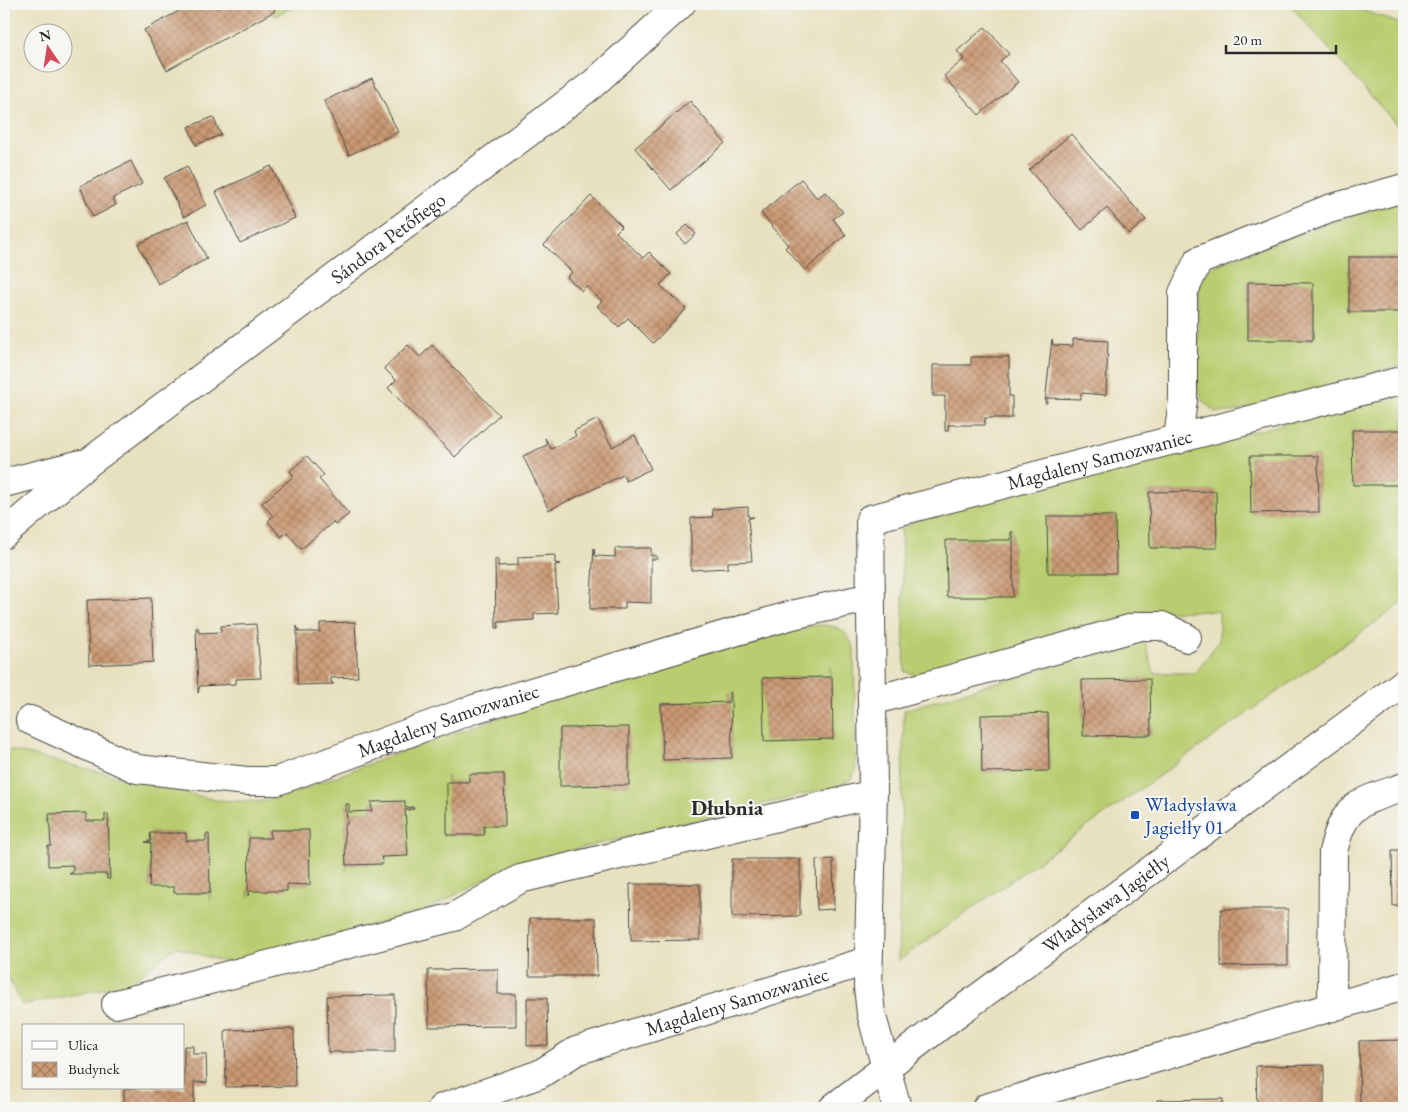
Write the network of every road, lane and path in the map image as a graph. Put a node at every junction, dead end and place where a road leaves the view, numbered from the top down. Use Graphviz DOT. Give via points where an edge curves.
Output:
graph roads {
  1 [pos="682,4"];
  2 [pos="1404,188"];
  3 [pos="1404,380"];
  4 [pos="1178,440"];
  5 [pos="88,463"];
  6 [pos="4,483"];
  7 [pos="4,534"];
  8 [pos="871,597"];
  9 [pos="1187,638"];
  10 [pos="1404,683"];
  11 [pos="872,702"];
  12 [pos="30,720"];
  13 [pos="1404,787"];
  14 [pos="872,794"];
  15 [pos="867,961"];
  16 [pos="1404,986"];
  17 [pos="116,1004"];
  18 [pos="1332,1007"];
  19 [pos="887,1066"];
  20 [pos="442,1108"];
  21 [pos="833,1108"];
  22 [pos="897,1108"];
  23 [pos="986,1108"];
  1 -- 5 [label="street, Sándora Petőfiego" via="593,84"];
  2 -- 4 [label="street" via="1329,209 1198,261 1183,293 1182,399"];
  3 -- 4 [label="street, Magdaleny Samozwaniec"];
  4 -- 8 [label="street, Magdaleny Samozwaniec" via="870,519"];
  5 -- 6 [label="street, Sándora Petőfiego"];
  5 -- 7 [label="street, Sándora Petőfiego"];
  8 -- 11 [label="street, Magdaleny Samozwaniec"];
  8 -- 12 [label="street, Magdaleny Samozwaniec" via="792,615 474,709 277,781 247,781 137,769"];
  9 -- 11 [label="street" via="1162,626 1140,626"];
  10 -- 19 [label="street, Władysława Jagiełły"];
  11 -- 14 [label="street, Magdaleny Samozwaniec"];
  13 -- 18 [label="street" via="1361,802 1350,811 1336,836 1333,852"];
  14 -- 15 [label="street, Magdaleny Samozwaniec"];
  14 -- 17 [label="street" via="520,879 454,917"];
  15 -- 19 [label="street, Magdaleny Samozwaniec" via="871,1013"];
  15 -- 20 [label="street, Magdaleny Samozwaniec" via="576,1051 540,1074"];
  16 -- 18 [label="street"];
  18 -- 23 [label="street"];
  19 -- 21 [label="street, Władysława Jagiełły"];
  19 -- 22 [label="street, Magdaleny Samozwaniec"];
}
